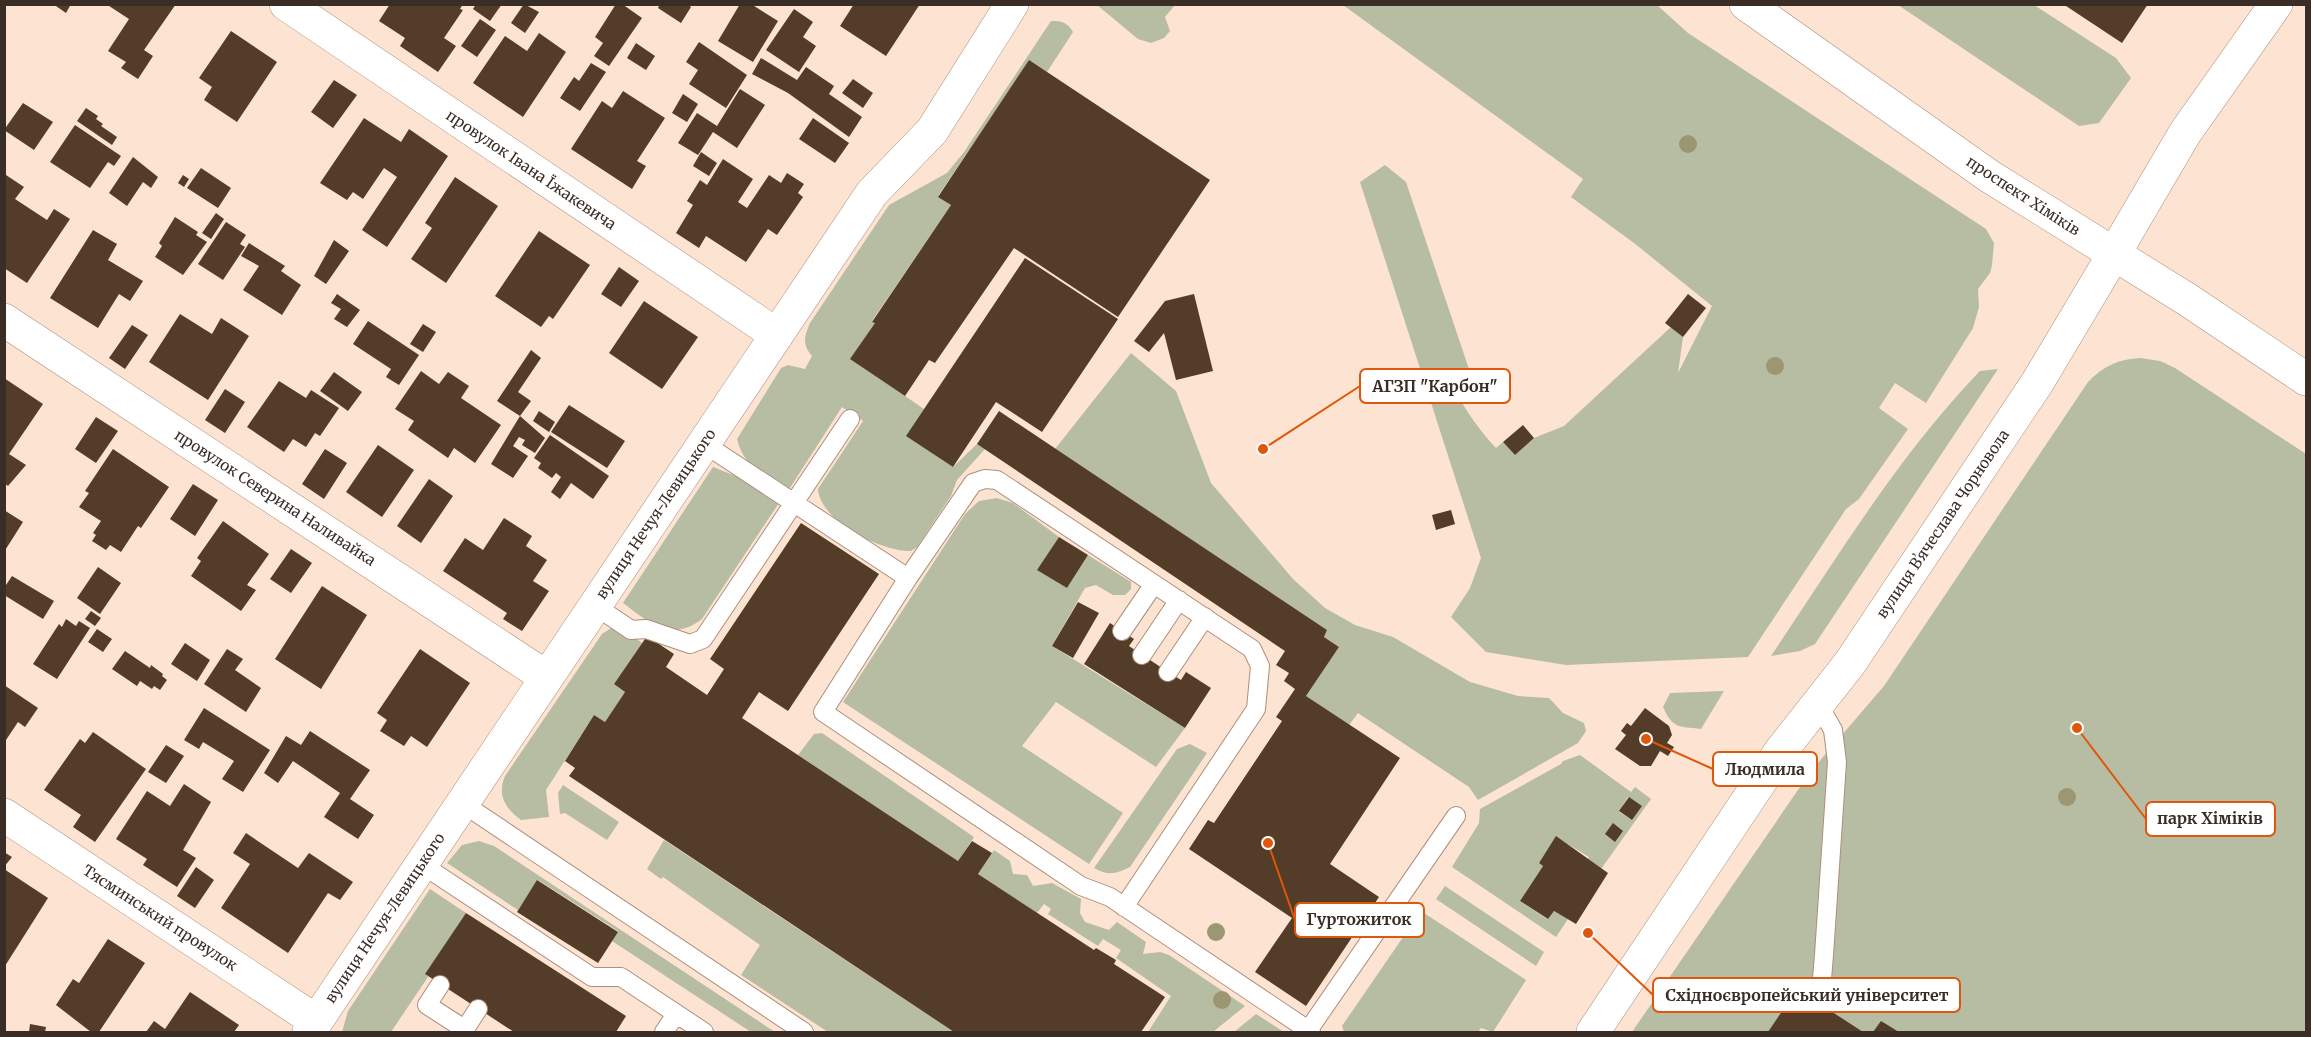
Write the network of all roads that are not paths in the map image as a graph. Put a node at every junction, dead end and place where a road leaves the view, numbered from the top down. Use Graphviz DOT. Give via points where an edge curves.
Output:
graph roads {
  1 [pos="286,4"];
  2 [pos="1012,4"];
  3 [pos="1746,4"];
  4 [pos="2276,4"];
  5 [pos="2114,254"];
  6 [pos="4,320"];
  7 [pos="777,335"];
  8 [pos="2307,379"];
  9 [pos="850,419"];
  10 [pos="703,443"];
  11 [pos="794,503"];
  12 [pos="908,578"];
  13 [pos="1154,584"];
  14 [pos="1179,600"];
  15 [pos="594,605"];
  16 [pos="1204,617"];
  17 [pos="1122,631"];
  18 [pos="1142,655"];
  19 [pos="1168,672"];
  20 [pos="546,678"];
  21 [pos="1818,704"];
  22 [pos="462,803"];
  23 [pos="4,815"];
  24 [pos="1456,816"];
  25 [pos="421,864"];
  26 [pos="1124,906"];
  27 [pos="440,984"];
  28 [pos="1815,1001"];
  29 [pos="478,1009"];
  30 [pos="676,1014"];
  31 [pos="312,1027"];
  32 [pos="462,1030"];
  33 [pos="664,1032"];
  34 [pos="704,1032"];
  35 [pos="804,1032"];
  36 [pos="1308,1032"];
  37 [pos="1593,1032"];
  1 -- 7 [label="street, провулок Івана Їжакевича"];
  2 -- 7 [label="street, вулиця Нечуя-Левицького" via="932,131 872,193"];
  3 -- 5 [label="street, проспект Хіміків" via="1989,176"];
  4 -- 5 [label="street, вулиця Вʼячеслава Чорновола" via="2185,133"];
  5 -- 8 [label="street, проспект Хіміків"];
  5 -- 21 [label="street, вулиця Вʼячеслава Чорновола" via="2037,383 1850,663"];
  6 -- 20 [label="street, провулок Северина Наливайка"];
  7 -- 10 [label="street, вулиця Нечуя-Левицького"];
  9 -- 11 [label="lane"];
  10 -- 11 [label="lane"];
  10 -- 15 [label="street, вулиця Нечуя-Левицького"];
  11 -- 12 [label="lane"];
  11 -- 15 [label="lane" via="703,639 690,644 646,629 631,630"];
  12 -- 13 [label="lane" via="973,483 985,479 997,480 1124,554"];
  12 -- 26 [label="lane" via="823,712 1081,886"];
  13 -- 14 [label="lane"];
  13 -- 17 [label="lane"];
  14 -- 16 [label="lane"];
  14 -- 18 [label="lane"];
  15 -- 20 [label="street, вулиця Нечуя-Левицького"];
  16 -- 19 [label="lane"];
  16 -- 26 [label="lane" via="1252,649 1260,666 1256,708"];
  20 -- 22 [label="street, вулиця Нечуя-Левицького"];
  21 -- 28 [label="lane" via="1833,730 1837,762 1822,979"];
  21 -- 37 [label="street, вулиця Вʼячеслава Чорновола" via="1780,752"];
  22 -- 25 [label="street, вулиця Нечуя-Левицького"];
  22 -- 35 [label="lane"];
  23 -- 31 [label="street, Тясминський провулок"];
  24 -- 36 [label="lane"];
  25 -- 30 [label="lane" via="592,977 621,977"];
  25 -- 31 [label="street, вулиця Нечуя-Левицького"];
  26 -- 36 [label="lane"];
  27 -- 32 [label="lane" via="427,1005"];
  29 -- 32 [label="lane"];
  30 -- 33 [label="lane"];
  30 -- 34 [label="lane"];
}
